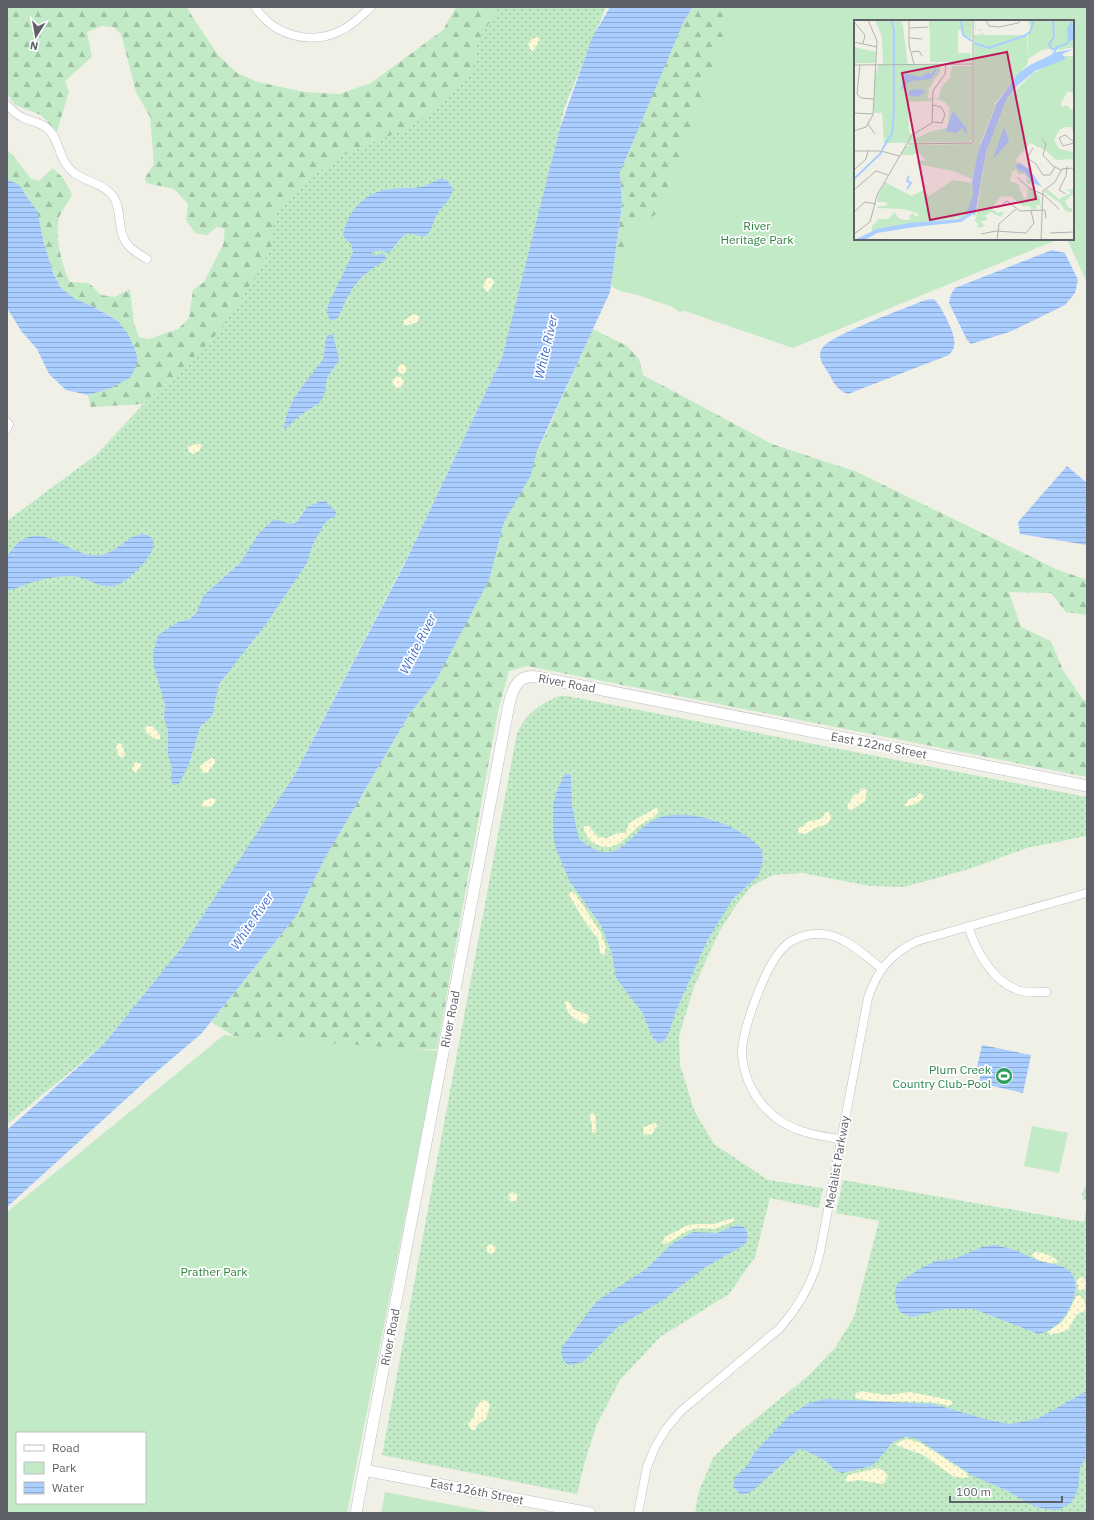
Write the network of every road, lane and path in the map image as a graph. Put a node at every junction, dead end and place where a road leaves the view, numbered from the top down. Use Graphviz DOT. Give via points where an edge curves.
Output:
graph roads {
  1 [pos="255,7"];
  2 [pos="371,7"];
  3 [pos="7,105"];
  4 [pos="147,260"];
  5 [pos="7,422"];
  6 [pos="7,429"];
  7 [pos="672,704"];
  8 [pos="1087,786"];
  9 [pos="1087,893"];
  10 [pos="968,926"];
  11 [pos="881,968"];
  12 [pos="1046,992"];
  13 [pos="841,1139"];
  14 [pos="364,1470"];
  15 [pos="356,1513"];
  16 [pos="590,1513"];
  17 [pos="638,1513"];
  1 -- 2 [label="street" via="269,23 281,30 294,36 309,38 323,37 344,30"];
  3 -- 4 [label="street" via="19,116 48,129 70,170 110,193 117,205 123,238 134,251"];
  5 -- 6 [label="street"];
  7 -- 8 [label="street, East 122nd Street"];
  7 -- 14 [label="street, River Road" via="533,676 522,678 513,690"];
  9 -- 10 [label="street, Medalist Parkway"];
  10 -- 11 [label="street, Medalist Parkway" via="917,940 898,952"];
  10 -- 12 [label="street" via="979,954 1003,980 1020,990"];
  11 -- 13 [label="street, Medalist Parkway" via="868,998"];
  11 -- 13 [label="street" via="836,937 815,934 792,941 782,948 773,961 744,1032 742,1054 745,1072 753,1091 764,1107 788,1126 812,1134"];
  13 -- 17 [label="street, Medalist Parkway" via="819,1260 803,1298 780,1328 682,1412 666,1429 647,1467"];
  14 -- 15 [label="street, River Road"];
  14 -- 16 [label="street, East 126th Street"];
}
